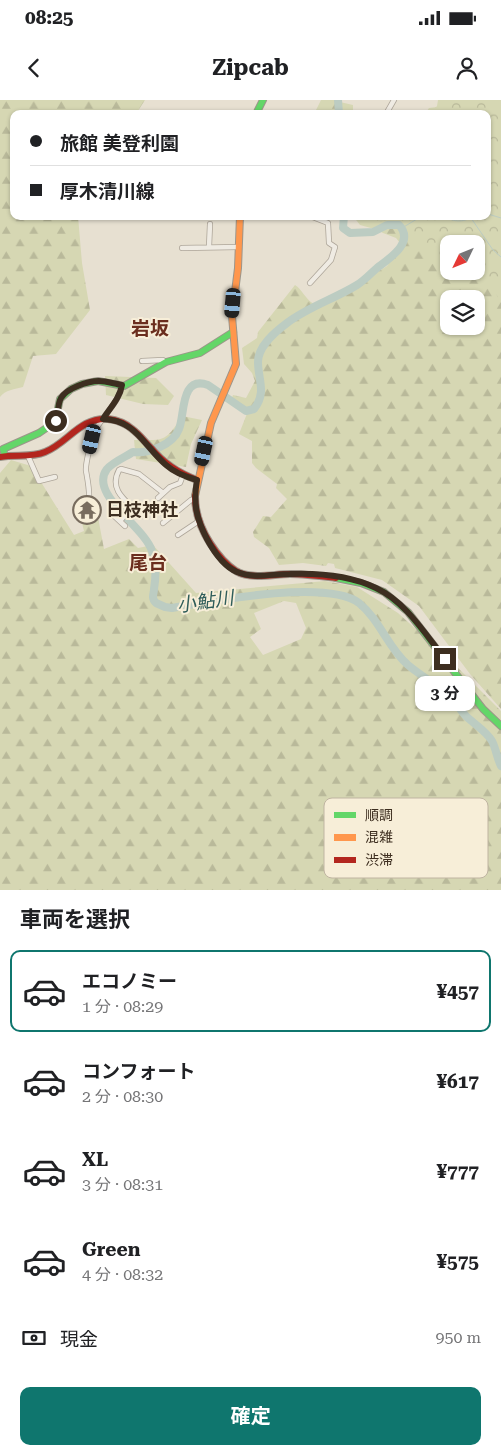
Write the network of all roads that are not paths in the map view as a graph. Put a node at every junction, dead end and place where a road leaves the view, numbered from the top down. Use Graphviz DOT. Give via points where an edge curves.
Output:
graph roads {
  1 [pos="240,220"];
  2 [pos="320,220"];
  3 [pos="210,224"];
  4 [pos="239,246"];
  5 [pos="209,247"];
  6 [pos="182,248"];
  7 [pos="310,283"];
  8 [pos="234,332"];
  9 [pos="142,361"];
  10 [pos="166,362"];
  11 [pos="122,385"];
  12 [pos="103,419"];
  13 [pos="28,456"];
  14 [pos="2,457"];
  15 [pos="55,477"];
  16 [pos="183,480"];
  17 [pos="197,480"];
  18 [pos="162,492"];
  19 [pos="158,498"];
  20 [pos="89,502"];
  21 [pos="195,502"];
  22 [pos="111,513"];
  23 [pos="120,520"];
  24 [pos="199,521"];
  25 [pos="164,523"];
  26 [pos="125,526"];
  27 [pos="178,535"];
  28 [pos="501,726"];
  1 -- 4 [label="main road"];
  2 -- 7 [label="street" via="328,223 329,243 335,247 330,260"];
  3 -- 5 [label="street"];
  4 -- 5 [label="street"];
  4 -- 8 [label="main road" via="232,316"];
  5 -- 6 [label="street"];
  8 -- 10 [label="main road" via="195,355"];
  8 -- 17 [label="main road" via="236,364 210,428"];
  9 -- 10 [label="street"];
  10 -- 11 [label="main road"];
  11 -- 12 [label="street" via="119,396"];
  11 -- 14 [label="main road" via="97,381 67,392 58,403 55,422 4,449"];
  12 -- 13 [label="main road" via="82,424 52,449"];
  12 -- 16 [label="main road" via="122,422 133,430"];
  12 -- 20 [label="street" via="92,436 85,470"];
  13 -- 14 [label="main road"];
  13 -- 15 [label="street" via="39,481"];
  16 -- 17 [label="main road"];
  16 -- 18 [label="street"];
  17 -- 21 [label="main road"];
  18 -- 19 [label="street"];
  18 -- 23 [label="street" via="139,474 119,470 116,489 132,508"];
  21 -- 24 [label="main road"];
  21 -- 25 [label="street" via="184,505"];
  22 -- 23 [label="street"];
  23 -- 26 [label="street"];
  24 -- 27 [label="street"];
  24 -- 28 [label="main road" via="217,555 237,572 252,576 304,574 337,578 372,587 391,597 408,612 483,709"];
}
